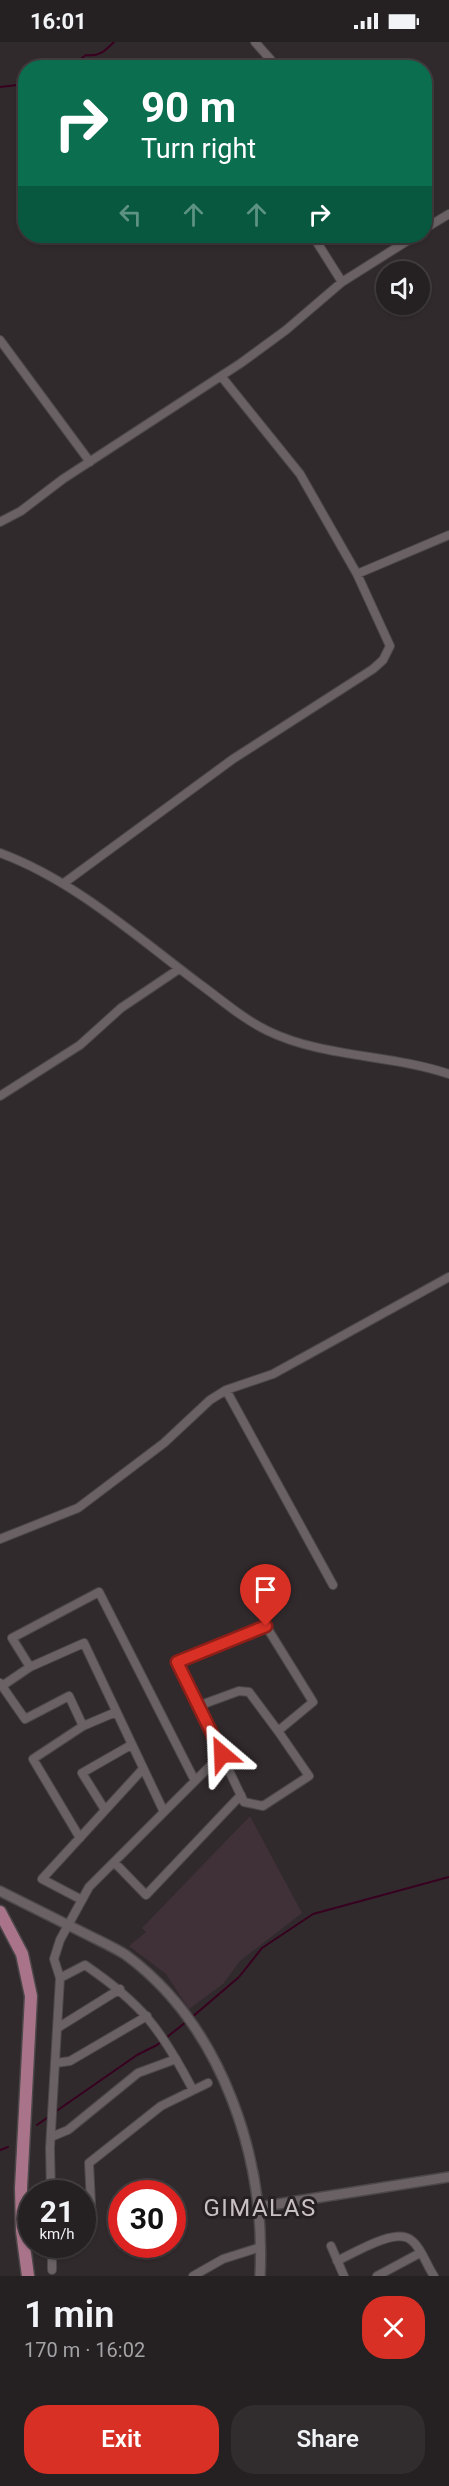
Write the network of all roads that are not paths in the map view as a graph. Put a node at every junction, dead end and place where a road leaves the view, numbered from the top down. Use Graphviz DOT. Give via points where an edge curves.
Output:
graph roads {
  1 [pos="255,42"];
  2 [pos="271,60"];
  3 [pos="449,214"];
  4 [pos="432,224"];
  5 [pos="317,243"];
  6 [pos="404,243"];
  7 [pos="342,282"];
  8 [pos="0,340"];
  9 [pos="221,376"];
  10 [pos="90,462"];
  11 [pos="0,522"];
  12 [pos="449,535"];
  13 [pos="357,574"];
  14 [pos="0,853"];
  15 [pos="64,883"];
  16 [pos="179,969"];
  17 [pos="449,1074"];
  18 [pos="0,1096"];
  19 [pos="449,1277"];
  20 [pos="226,1390"];
  21 [pos="0,1539"];
  22 [pos="333,1585"];
  23 [pos="30,1667"];
  24 [pos="1,1684"];
  25 [pos="198,1706"];
  26 [pos="116,1712"];
  27 [pos="83,1726"];
  28 [pos="278,1731"];
  29 [pos="130,1745"];
  30 [pos="222,1754"];
  31 [pos="142,1770"];
  32 [pos="195,1781"];
  33 [pos="241,1796"];
  34 [pos="105,1810"];
  35 [pos="164,1812"];
  36 [pos="80,1838"];
  37 [pos="114,1862"];
  38 [pos="0,1891"];
  39 [pos="82,1900"];
  40 [pos="0,1912"];
  41 [pos="68,1925"];
  42 [pos="60,1978"];
  43 [pos="120,1989"];
  44 [pos="60,1998"];
  45 [pos="73,2016"];
  46 [pos="147,2016"];
  47 [pos="59,2027"];
  48 [pos="176,2059"];
  49 [pos="57,2063"];
  50 [pos="208,2082"];
  51 [pos="193,2090"];
  52 [pos="51,2137"];
  53 [pos="449,2177"];
  54 [pos="51,2180"];
  55 [pos="90,2180"];
  56 [pos="259,2207"];
  57 [pos="331,2246"];
  58 [pos="261,2247"];
  59 [pos="420,2253"];
  60 [pos="52,2258"];
  61 [pos="338,2261"];
  62 [pos="52,2270"];
  63 [pos="28,2276"];
  64 [pos="193,2276"];
  65 [pos="260,2276"];
  66 [pos="344,2276"];
  67 [pos="377,2276"];
  68 [pos="434,2276"];
  1 -- 2 [label="street"];
  3 -- 4 [label="street"];
  5 -- 7 [label="street"];
  6 -- 7 [label="street"];
  7 -- 9 [label="street" via="286,330"];
  8 -- 10 [label="street"];
  9 -- 10 [label="street"];
  9 -- 13 [label="street" via="291,460"];
  10 -- 11 [label="street"];
  12 -- 13 [label="street"];
  13 -- 15 [label="street" via="390,646 383,660 242,753"];
  14 -- 15 [label="street"];
  15 -- 16 [label="street"];
  16 -- 17 [label="street" via="236,1012 287,1039"];
  16 -- 18 [label="street" via="121,1008 80,1045"];
  19 -- 20 [label="street" via="273,1374"];
  20 -- 21 [label="street" via="78,1508"];
  20 -- 22 [label="street"];
  23 -- 24 [label="street"];
  23 -- 26 [label="street" via="84,1643"];
  23 -- 32 [label="street" via="12,1638 99,1592"];
  24 -- 27 [label="street" via="25,1719 69,1696"];
  25 -- 28 [label="street" via="239,1690 249,1692"];
  25 -- 28 [label="street" via="177,1662 266,1626 313,1702"];
  25 -- 30 [label="street"];
  26 -- 27 [label="street"];
  26 -- 29 [label="street"];
  27 -- 36 [label="street" via="33,1759"];
  28 -- 33 [label="street" via="309,1776 264,1806 244,1802"];
  29 -- 31 [label="street"];
  29 -- 34 [label="street" via="82,1773"];
  30 -- 32 [label="street"];
  30 -- 33 [label="street"];
  31 -- 34 [label="street"];
  31 -- 35 [label="street"];
  32 -- 35 [label="street"];
  33 -- 37 [label="street" via="146,1895"];
  34 -- 36 [label="street"];
  35 -- 37 [label="street"];
  36 -- 39 [label="street" via="42,1878"];
  37 -- 39 [label="street" via="89,1887"];
  38 -- 41 [label="street"];
  39 -- 41 [label="street"];
  40 -- 63 [label="main road" via="22,1954 31,1996 21,2188"];
  41 -- 42 [label="street" via="54,1959"];
  41 -- 56 [label="street" via="124,1953 158,1982 194,2027 237,2112"];
  42 -- 43 [label="street" via="85,1965"];
  42 -- 44 [label="street"];
  43 -- 45 [label="street"];
  43 -- 46 [label="street"];
  44 -- 45 [label="street"];
  44 -- 47 [label="street"];
  45 -- 47 [label="street"];
  46 -- 48 [label="street"];
  46 -- 49 [label="street" via="70,2061"];
  47 -- 49 [label="street"];
  48 -- 51 [label="street"];
  48 -- 52 [label="street" via="138,2073 68,2130"];
  49 -- 52 [label="street"];
  50 -- 51 [label="street"];
  51 -- 55 [label="street" via="160,2106 89,2163"];
  52 -- 54 [label="street"];
  53 -- 56 [label="street"];
  56 -- 58 [label="street"];
  57 -- 61 [label="street"];
  58 -- 64 [label="street" via="223,2259"];
  58 -- 65 [label="street"];
  59 -- 61 [label="street" via="412,2240 401,2235 388,2237"];
  59 -- 67 [label="street"];
  59 -- 68 [label="street"];
  60 -- 62 [label="street"];
  61 -- 66 [label="street"];
}
